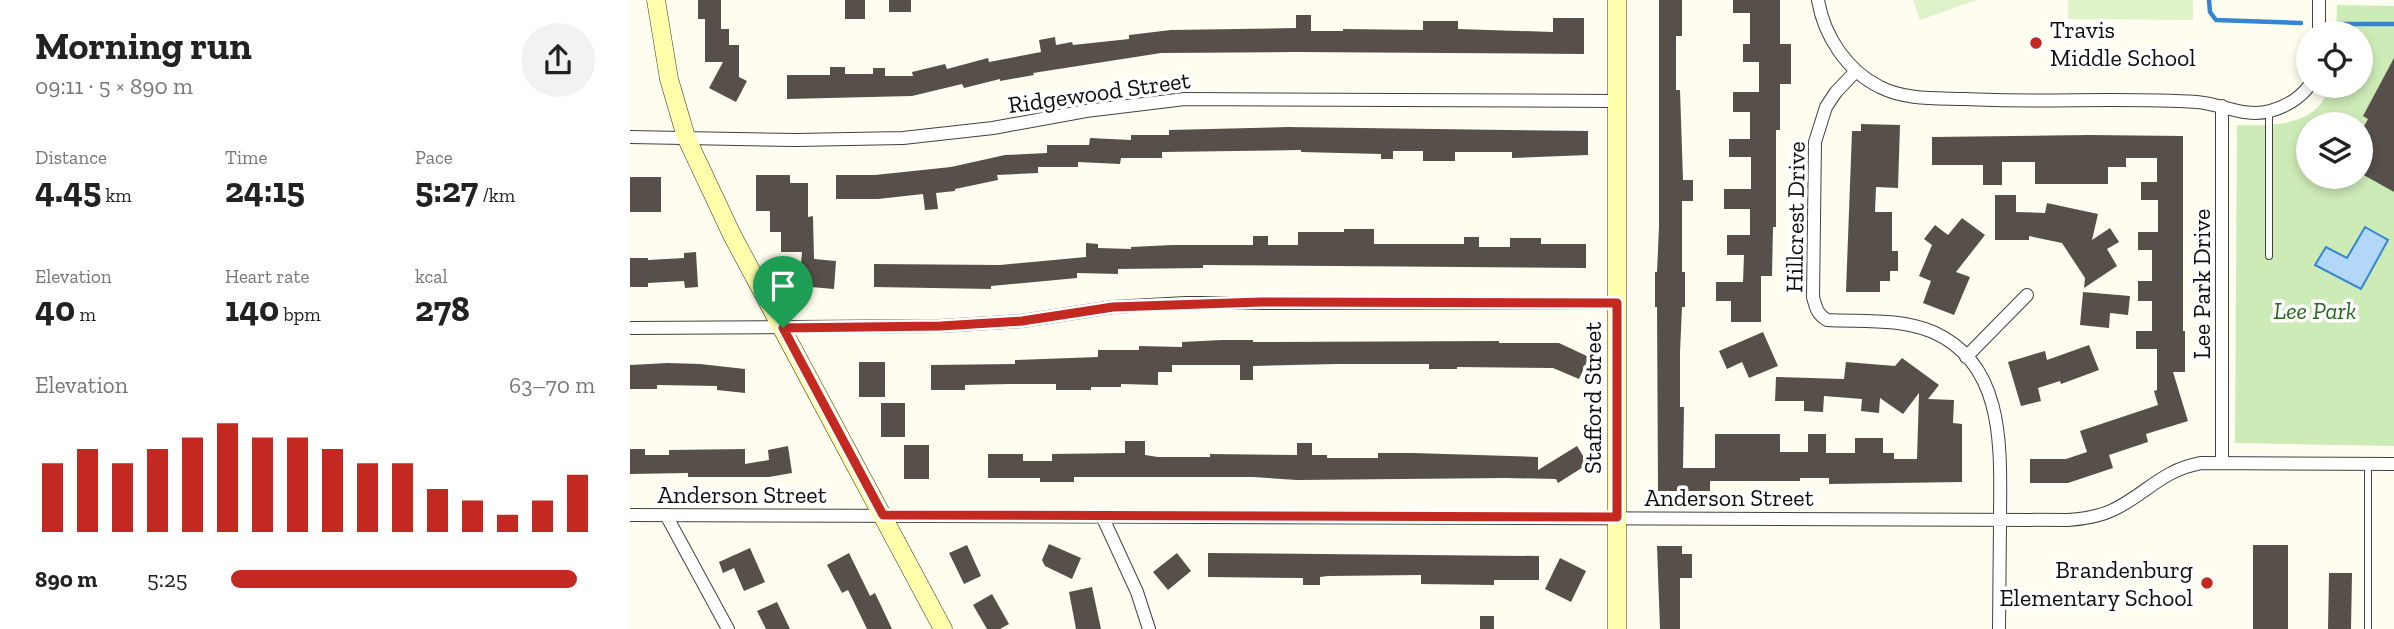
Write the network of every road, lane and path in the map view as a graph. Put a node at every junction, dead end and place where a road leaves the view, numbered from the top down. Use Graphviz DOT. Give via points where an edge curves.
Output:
graph roads {
  1 [pos="656,0"];
  2 [pos="1617,0"];
  3 [pos="1818,0"];
  4 [pos="2319,0"];
  5 [pos="2319,21"];
  6 [pos="1856,71"];
  7 [pos="2297,98"];
  8 [pos="1617,101"];
  9 [pos="2222,106"];
  10 [pos="2269,111"];
  11 [pos="630,137"];
  12 [pos="686,137"];
  13 [pos="2269,256"];
  14 [pos="2027,295"];
  15 [pos="1617,303"];
  16 [pos="630,328"];
  17 [pos="783,328"];
  18 [pos="1966,357"];
  19 [pos="2222,463"];
  20 [pos="2368,464"];
  21 [pos="2394,464"];
  22 [pos="630,514"];
  23 [pos="666,515"];
  24 [pos="883,515"];
  25 [pos="1102,516"];
  26 [pos="1617,517"];
  27 [pos="2000,520"];
  28 [pos="728,629"];
  29 [pos="943,629"];
  30 [pos="1149,629"];
  31 [pos="1617,629"];
  32 [pos="1999,629"];
  33 [pos="2368,629"];
  1 -- 12 [label="street" via="669,79"];
  2 -- 8 [label="street, Stafford Street"];
  3 -- 6 [label="street" via="1833,41"];
  4 -- 5 [label="street"];
  6 -- 9 [label="street" via="1882,88 1919,97"];
  6 -- 18 [label="street, Hillcrest Drive" via="1826,107 1815,142 1816,309 1827,320 1914,326 1934,333"];
  7 -- 10 [label="street"];
  8 -- 12 [label="street, Ridgewood Street" via="1185,99 903,138"];
  8 -- 15 [label="street, Stafford Street"];
  9 -- 10 [label="street"];
  9 -- 19 [label="street, Lee Park Drive"];
  10 -- 13 [label="lane"];
  11 -- 12 [label="street, Ridgewood Street"];
  12 -- 17 [label="street"];
  14 -- 18 [label="street"];
  15 -- 17 [label="street" via="1186,303 1113,307 988,324"];
  15 -- 26 [label="street, Stafford Street"];
  16 -- 17 [label="street"];
  17 -- 24 [label="street"];
  18 -- 27 [label="street, Hillcrest Drive" via="1990,394 1999,429"];
  19 -- 20 [label="street, Anderson Street"];
  19 -- 27 [label="street, Anderson Street" via="2174,471 2114,509 2086,519"];
  20 -- 21 [label="street, Anderson Street"];
  20 -- 33 [label="lane"];
  22 -- 23 [label="street, Anderson Street"];
  23 -- 24 [label="street, Anderson Street"];
  23 -- 28 [label="street"];
  24 -- 25 [label="street, Anderson Street"];
  24 -- 29 [label="street"];
  25 -- 26 [label="street, Anderson Street"];
  25 -- 30 [label="street"];
  26 -- 27 [label="street, Anderson Street"];
  26 -- 31 [label="street, Stafford Street"];
  27 -- 32 [label="street, Hillcrest Drive"];
}
